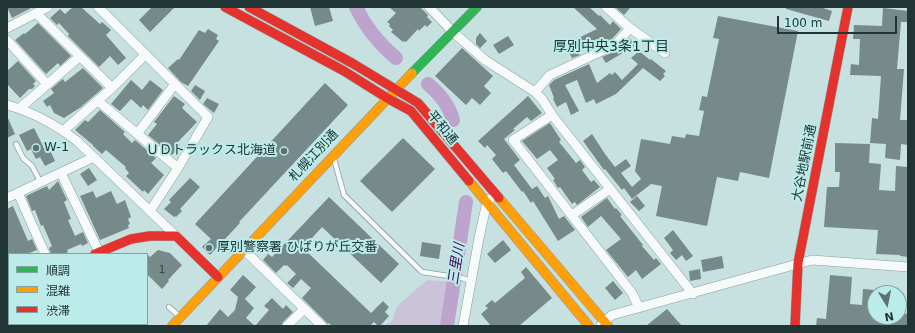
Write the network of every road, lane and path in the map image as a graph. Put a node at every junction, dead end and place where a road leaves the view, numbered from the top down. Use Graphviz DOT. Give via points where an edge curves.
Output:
graph roads {
  1 [pos="48,7"];
  2 [pos="98,7"];
  3 [pos="225,7"];
  4 [pos="249,7"];
  5 [pos="429,7"];
  6 [pos="477,7"];
  7 [pos="606,7"];
  8 [pos="848,7"];
  9 [pos="36,13"];
  10 [pos="7,28"];
  11 [pos="630,28"];
  12 [pos="453,32"];
  13 [pos="7,40"];
  14 [pos="665,53"];
  15 [pos="145,54"];
  16 [pos="79,56"];
  17 [pos="47,84"];
  18 [pos="175,84"];
  19 [pos="112,88"];
  20 [pos="395,90"];
  21 [pos="535,92"];
  22 [pos="387,98"];
  23 [pos="98,100"];
  24 [pos="7,104"];
  25 [pos="20,108"];
  26 [pos="552,115"];
  27 [pos="63,131"];
  28 [pos="137,134"];
  29 [pos="16,144"];
  30 [pos="333,155"];
  31 [pos="94,157"];
  32 [pos="178,168"];
  33 [pos="61,173"];
  34 [pos="40,183"];
  35 [pos="610,189"];
  36 [pos="18,193"];
  37 [pos="495,194"];
  38 [pos="7,198"];
  39 [pos="487,202"];
  40 [pos="150,211"];
  41 [pos="572,215"];
  42 [pos="176,236"];
  43 [pos="244,250"];
  44 [pos="45,253"];
  45 [pos="97,253"];
  46 [pos="798,263"];
  47 [pos="908,267"];
  48 [pos="218,277"];
  49 [pos="466,280"];
  50 [pos="7,289"];
  51 [pos="8,294"];
  52 [pos="693,294"];
  53 [pos="169,307"];
  54 [pos="639,308"];
  55 [pos="304,309"];
  56 [pos="180,317"];
  57 [pos="604,325"];
  58 [pos="172,326"];
  59 [pos="287,326"];
  60 [pos="322,326"];
  61 [pos="463,326"];
  62 [pos="589,326"];
  63 [pos="795,326"];
  1 -- 9 [label="street"];
  2 -- 15 [label="street"];
  3 -- 22 [label="main road, 平和通" via="344,71"];
  4 -- 20 [label="main road, 平和通" via="352,63"];
  5 -- 12 [label="street"];
  6 -- 12 [label="main road, 札幌江別通"];
  7 -- 11 [label="street"];
  8 -- 46 [label="main road, 大谷地駅前通"];
  9 -- 10 [label="street"];
  9 -- 16 [label="street"];
  11 -- 14 [label="street"];
  11 -- 21 [label="street" via="615,45 550,75"];
  12 -- 20 [label="main road, 札幌江別通"];
  12 -- 21 [label="street" via="485,60"];
  13 -- 17 [label="street"];
  15 -- 18 [label="street"];
  15 -- 19 [label="street"];
  16 -- 17 [label="street"];
  16 -- 19 [label="street"];
  17 -- 25 [label="street"];
  18 -- 28 [label="street"];
  18 -- 32 [label="street" via="208,117"];
  19 -- 23 [label="street"];
  20 -- 22 [label="main road, 札幌江別通"];
  20 -- 37 [label="main road, 平和通" via="418,103"];
  21 -- 26 [label="street"];
  22 -- 30 [label="main road, 札幌江別通"];
  22 -- 39 [label="main road, 平和通" via="411,111"];
  23 -- 27 [label="street"];
  23 -- 28 [label="street"];
  24 -- 25 [label="street"];
  25 -- 27 [label="street"];
  26 -- 35 [label="street"];
  26 -- 41 [label="street" via="513,140"];
  27 -- 31 [label="street"];
  28 -- 32 [label="street"];
  29 -- 34 [label="lane" via="23,158 32,166"];
  30 -- 43 [label="main road, 札幌江別通"];
  30 -- 49 [label="lane" via="344,195 422,272"];
  31 -- 33 [label="street"];
  31 -- 40 [label="street"];
  32 -- 40 [label="street"];
  33 -- 34 [label="street"];
  33 -- 45 [label="street"];
  34 -- 36 [label="street"];
  35 -- 41 [label="street"];
  35 -- 52 [label="street"];
  36 -- 38 [label="street"];
  36 -- 44 [label="street"];
  37 -- 39 [label="street"];
  37 -- 57 [label="main road, 平和通"];
  39 -- 49 [label="street"];
  39 -- 62 [label="main road, 平和通"];
  40 -- 42 [label="street"];
  41 -- 54 [label="street" via="632,293"];
  42 -- 45 [label="main road" via="131,239"];
  42 -- 48 [label="main road"];
  43 -- 48 [label="main road, 札幌江別通"];
  43 -- 55 [label="street"];
  46 -- 47 [label="street" via="812,260"];
  46 -- 52 [label="street"];
  46 -- 63 [label="main road, 大谷地駅前通"];
  48 -- 56 [label="main road, 札幌江別通"];
  49 -- 61 [label="street"];
  50 -- 51 [label="street"];
  52 -- 54 [label="street"];
  53 -- 56 [label="lane"];
  54 -- 57 [label="street" via="612,315"];
  55 -- 59 [label="street"];
  55 -- 60 [label="street"];
  56 -- 58 [label="main road, 札幌江別通"];
}
